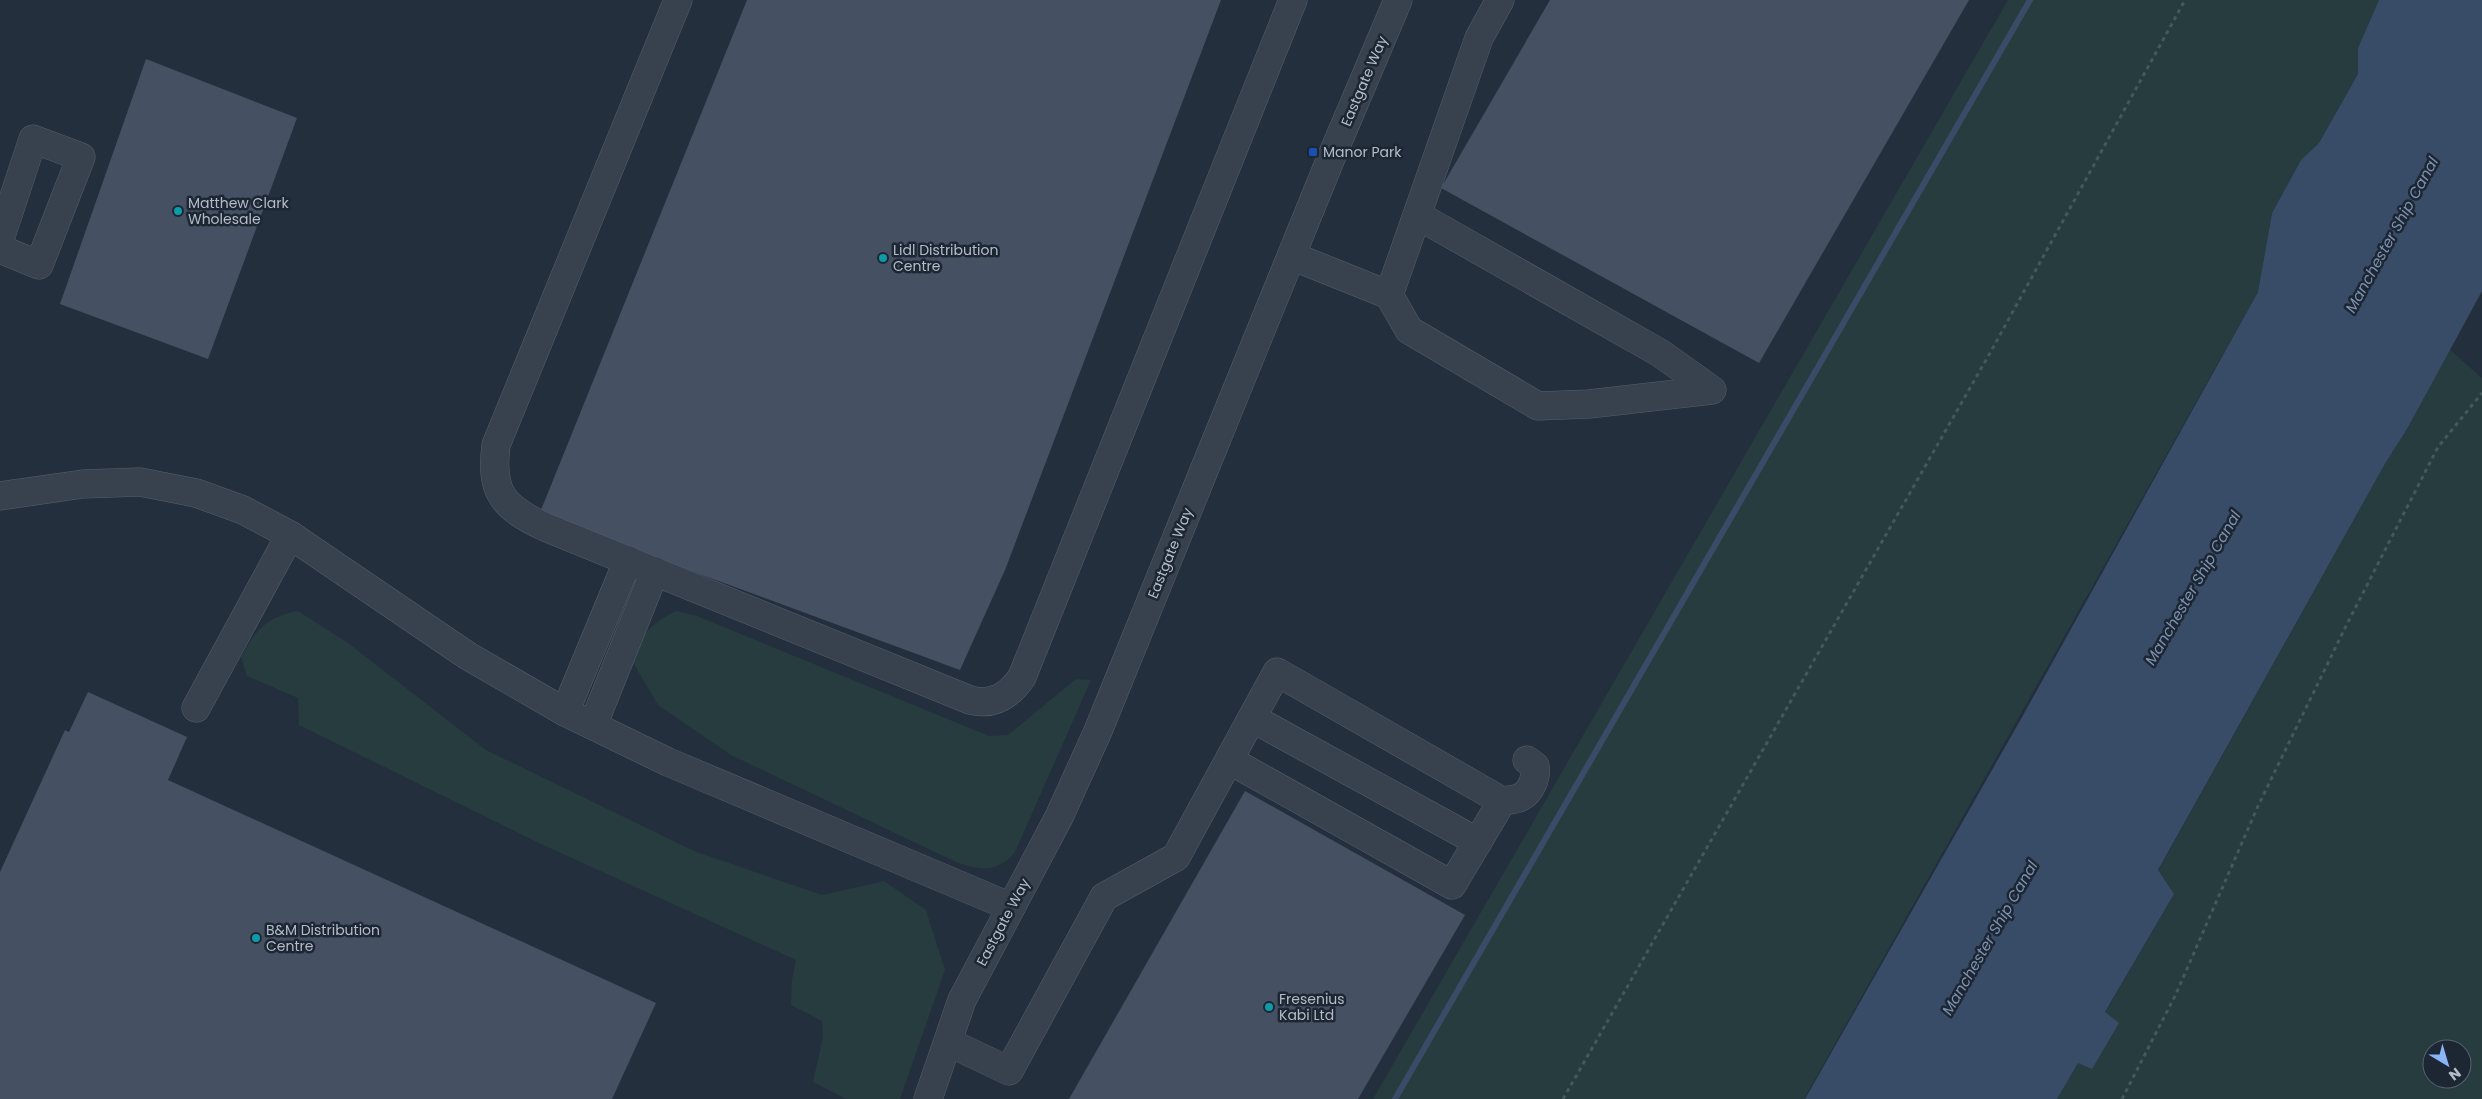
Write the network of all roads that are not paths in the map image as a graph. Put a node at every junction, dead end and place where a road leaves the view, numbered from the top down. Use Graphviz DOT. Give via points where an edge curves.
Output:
graph roads {
  1 [pos="678,0"];
  2 [pos="1293,0"];
  3 [pos="1398,0"];
  4 [pos="1500,0"];
  5 [pos="11,166"];
  6 [pos="1417,214"];
  7 [pos="0,239"];
  8 [pos="0,249"];
  9 [pos="1292,256"];
  10 [pos="1389,295"];
  11 [pos="0,496"];
  12 [pos="290,535"];
  13 [pos="628,560"];
  14 [pos="655,571"];
  15 [pos="196,708"];
  16 [pos="565,712"];
  17 [pos="1252,718"];
  18 [pos="593,725"];
  19 [pos="1229,760"];
  20 [pos="1527,760"];
  21 [pos="1502,801"];
  22 [pos="1478,842"];
  23 [pos="1011,907"];
  24 [pos="948,1042"];
  25 [pos="928,1099"];
  1 -- 13 [label="street" via="496,445 494,462 498,490 517,511 545,527"];
  2 -- 14 [label="street" via="1022,677 1007,695 987,703 970,700"];
  3 -- 9 [label="street, Eastgate Way"];
  4 -- 6 [label="street" via="1479,38"];
  5 -- 7 [label="street"];
  5 -- 8 [label="street" via="34,139 81,157 39,265"];
  6 -- 10 [label="street"];
  6 -- 10 [label="street" via="1660,353 1712,390 1589,404 1538,406 1409,330"];
  9 -- 10 [label="street"];
  9 -- 23 [label="street, Eastgate Way" via="1098,731 1059,818"];
  11 -- 12 [label="street" via="83,484 140,482 196,493 243,510"];
  12 -- 15 [label="street"];
  12 -- 16 [label="street" via="468,656"];
  13 -- 14 [label="street"];
  13 -- 16 [label="street"];
  14 -- 18 [label="street"];
  16 -- 18 [label="street"];
  17 -- 19 [label="street"];
  17 -- 21 [label="street" via="1277,672"];
  17 -- 22 [label="street"];
  18 -- 23 [label="street" via="668,762"];
  19 -- 22 [label="street" via="1452,885"];
  19 -- 24 [label="street" via="1176,857 1104,897 1009,1071"];
  20 -- 21 [label="street" via="1535,766 1537,775 1531,785 1522,797"];
  21 -- 22 [label="street"];
  23 -- 24 [label="street, Eastgate Way" via="962,1000"];
  24 -- 25 [label="street, Eastgate Way"];
}
